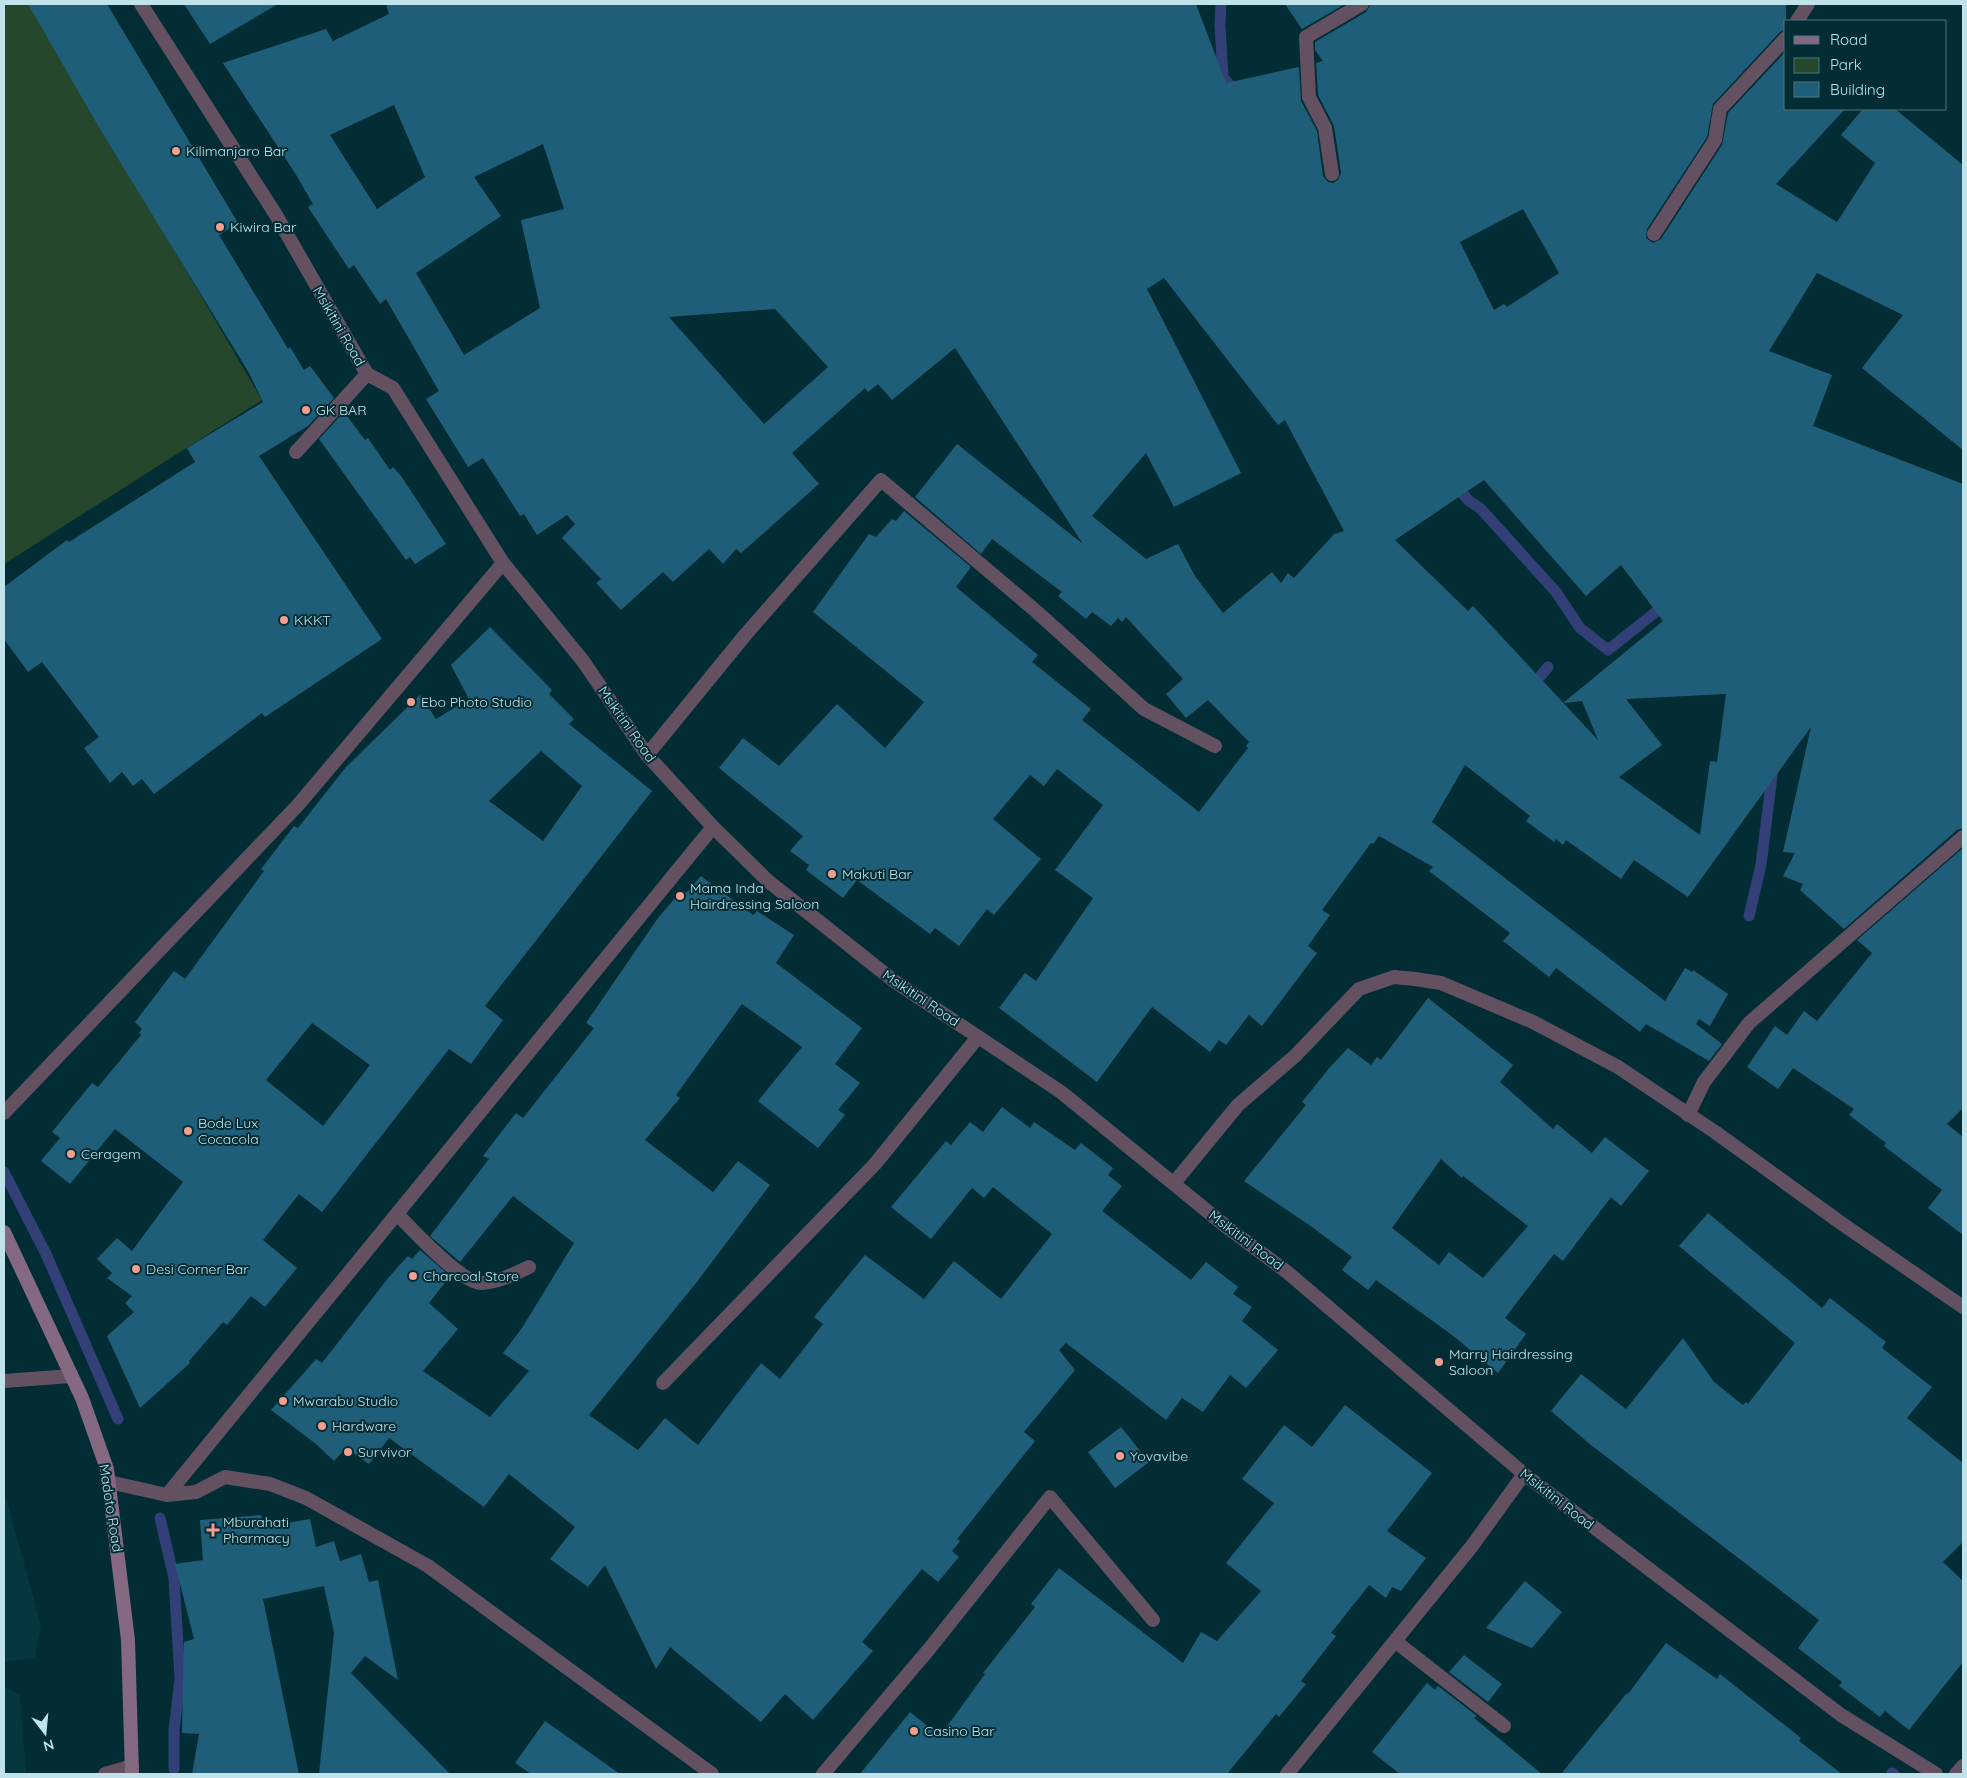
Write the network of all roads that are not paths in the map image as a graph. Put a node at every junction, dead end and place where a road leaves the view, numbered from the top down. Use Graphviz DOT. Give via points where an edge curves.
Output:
graph roads {
  1 [pos="140,4"];
  2 [pos="1362,4"];
  3 [pos="1808,4"];
  4 [pos="1798,20"];
  5 [pos="1784,40"];
  6 [pos="1332,174"];
  7 [pos="1654,234"];
  8 [pos="367,374"];
  9 [pos="296,452"];
  10 [pos="502,563"];
  11 [pos="1215,746"];
  12 [pos="647,755"];
  13 [pos="713,827"];
  14 [pos="1963,836"];
  15 [pos="978,1037"];
  16 [pos="4,1113"];
  17 [pos="1688,1115"];
  18 [pos="1174,1183"];
  19 [pos="397,1214"];
  20 [pos="4,1232"];
  21 [pos="529,1266"];
  22 [pos="1963,1307"];
  23 [pos="71,1376"];
  24 [pos="4,1381"];
  25 [pos="663,1382"];
  26 [pos="1524,1474"];
  27 [pos="109,1482"];
  28 [pos="167,1496"];
  29 [pos="1153,1620"];
  30 [pos="1396,1642"];
  31 [pos="1504,1726"];
  32 [pos="1963,1766"];
  33 [pos="132,1770"];
  34 [pos="105,1774"];
  35 [pos="712,1774"];
  36 [pos="823,1774"];
  37 [pos="1287,1774"];
  38 [pos="1936,1774"];
  39 [pos="1956,1774"];
  1 -- 8 [label="street, Msikitini Road" via="276,215"];
  2 -- 6 [label="street" via="1306,37 1309,98 1325,128"];
  3 -- 4 [label="street"];
  5 -- 7 [label="street" via="1720,109 1715,140"];
  8 -- 9 [label="street"];
  8 -- 10 [label="street, Msikitini Road" via="393,388"];
  10 -- 12 [label="street, Msikitini Road" via="583,661"];
  10 -- 16 [label="street" via="298,805"];
  11 -- 12 [label="street" via="1144,709 1037,612 881,480 746,634"];
  12 -- 13 [label="street, Msikitini Road"];
  13 -- 15 [label="street, Msikitini Road" via="768,881 894,981"];
  13 -- 19 [label="street"];
  14 -- 17 [label="street" via="1749,1023 1704,1082"];
  15 -- 18 [label="street, Msikitini Road" via="1061,1092"];
  15 -- 25 [label="street" via="875,1164"];
  17 -- 18 [label="street" via="1618,1068 1533,1022 1440,983 1394,976 1359,989 1296,1055 1238,1105"];
  17 -- 22 [label="street"];
  18 -- 26 [label="street, Msikitini Road" via="1364,1335"];
  19 -- 21 [label="street" via="463,1277 480,1283 507,1278"];
  19 -- 28 [label="street"];
  20 -- 23 [label="main road, Madoto Road"];
  23 -- 24 [label="street"];
  23 -- 27 [label="main road, Madoto Road" via="91,1424"];
  26 -- 30 [label="street"];
  26 -- 38 [label="street, Msikitini Road" via="1842,1715"];
  27 -- 28 [label="street"];
  27 -- 33 [label="main road, Madoto Road" via="128,1640"];
  28 -- 35 [label="street" via="196,1492 225,1477 270,1484 306,1498 428,1566"];
  29 -- 36 [label="street" via="1050,1497 930,1648"];
  30 -- 31 [label="street"];
  30 -- 37 [label="street"];
  32 -- 39 [label="street"];
  33 -- 34 [label="street"];
}
